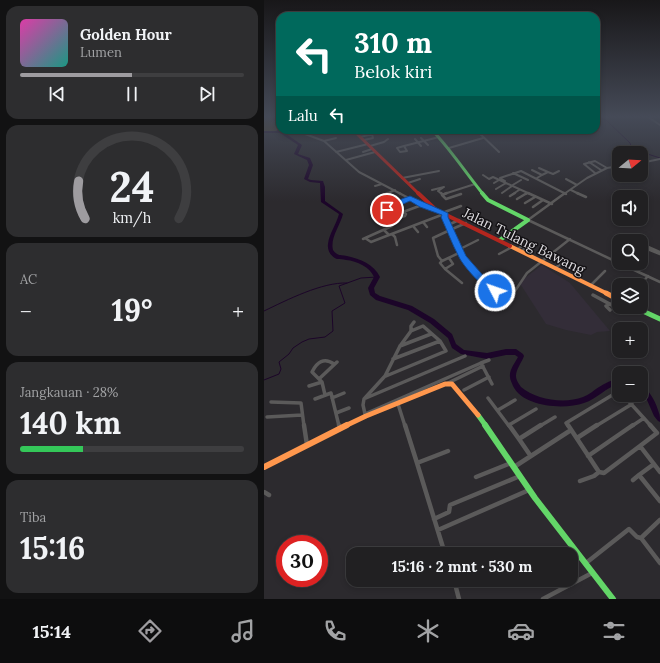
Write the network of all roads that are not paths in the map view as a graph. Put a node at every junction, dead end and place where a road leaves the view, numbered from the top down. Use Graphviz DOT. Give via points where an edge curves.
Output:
graph roads {
  1 [pos="328,145"];
  2 [pos="368,145"];
  3 [pos="378,145"];
  4 [pos="407,145"];
  5 [pos="446,145"];
  6 [pos="459,145"];
  7 [pos="491,145"];
  8 [pos="404,146"];
  9 [pos="371,148"];
  10 [pos="449,148"];
  11 [pos="336,152"];
  12 [pos="363,152"];
  13 [pos="499,152"];
  14 [pos="660,159"];
  15 [pos="346,160"];
  16 [pos="589,162"];
  17 [pos="648,162"];
  18 [pos="612,167"];
  19 [pos="539,168"];
  20 [pos="607,168"];
  21 [pos="439,170"];
  22 [pos="532,170"];
  23 [pos="601,170"];
  24 [pos="548,171"];
  25 [pos="559,171"];
  26 [pos="514,173"];
  27 [pos="595,173"];
  28 [pos="483,175"];
  29 [pos="506,175"];
  30 [pos="542,175"];
  31 [pos="402,178"];
  32 [pos="511,178"];
  33 [pos="538,178"];
  34 [pos="420,179"];
  35 [pos="566,179"];
  36 [pos="499,180"];
  37 [pos="521,180"];
  38 [pos="528,180"];
  39 [pos="505,182"];
  40 [pos="408,183"];
  41 [pos="494,183"];
  42 [pos="382,184"];
  43 [pos="474,184"];
  44 [pos="577,185"];
  45 [pos="375,186"];
  46 [pos="453,186"];
  47 [pos="512,186"];
  48 [pos="496,189"];
  49 [pos="395,190"];
  50 [pos="432,190"];
  51 [pos="455,190"];
  52 [pos="519,190"];
  53 [pos="570,190"];
  54 [pos="502,193"];
  55 [pos="527,193"];
  56 [pos="442,194"];
  57 [pos="461,194"];
  58 [pos="566,194"];
  59 [pos="510,196"];
  60 [pos="535,196"];
  61 [pos="586,197"];
  62 [pos="376,198"];
  63 [pos="410,198"];
  64 [pos="517,200"];
  65 [pos="543,200"];
  66 [pos="388,201"];
  67 [pos="525,202"];
  68 [pos="394,204"];
  69 [pos="552,204"];
  70 [pos="422,205"];
  71 [pos="461,206"];
  72 [pos="533,206"];
  73 [pos="434,209"];
  74 [pos="387,210"];
  75 [pos="403,212"];
  76 [pos="444,214"];
  77 [pos="392,215"];
  78 [pos="459,220"];
  79 [pos="528,220"];
  80 [pos="385,221"];
  81 [pos="423,222"];
  82 [pos="466,224"];
  83 [pos="448,225"];
  84 [pos="392,226"];
  85 [pos="413,226"];
  86 [pos="427,227"];
  87 [pos="384,230"];
  88 [pos="403,230"];
  89 [pos="450,230"];
  90 [pos="418,232"];
  91 [pos="391,234"];
  92 [pos="406,235"];
  93 [pos="570,239"];
  94 [pos="478,240"];
  95 [pos="500,240"];
  96 [pos="527,242"];
  97 [pos="531,243"];
  98 [pos="397,245"];
  99 [pos="512,247"];
  100 [pos="520,250"];
  101 [pos="460,251"];
  102 [pos="660,253"];
  103 [pos="499,254"];
  104 [pos="449,258"];
  105 [pos="612,260"];
  106 [pos="442,261"];
  107 [pos="540,261"];
  108 [pos="565,264"];
  109 [pos="555,268"];
  110 [pos="445,269"];
  111 [pos="635,270"];
  112 [pos="605,271"];
  113 [pos="648,276"];
  114 [pos="660,282"];
  115 [pos="462,283"];
  116 [pos="590,286"];
  117 [pos="593,295"];
  118 [pos="612,297"];
  119 [pos="610,304"];
  120 [pos="610,310"];
  121 [pos="648,313"];
  122 [pos="660,319"];
  123 [pos="414,322"];
  124 [pos="411,331"];
  125 [pos="431,334"];
  126 [pos="440,341"];
  127 [pos="400,346"];
  128 [pos="465,356"];
  129 [pos="393,359"];
  130 [pos="489,360"];
  131 [pos="482,365"];
  132 [pos="386,376"];
  133 [pos="489,377"];
  134 [pos="321,380"];
  135 [pos="445,384"];
  136 [pos="492,384"];
  137 [pos="310,386"];
  138 [pos="464,390"];
  139 [pos="344,393"];
  140 [pos="325,395"];
  141 [pos="612,395"];
  142 [pos="332,398"];
  143 [pos="488,398"];
  144 [pos="314,399"];
  145 [pos="364,399"];
  146 [pos="514,400"];
  147 [pos="271,402"];
  148 [pos="398,404"];
  149 [pos="632,404"];
  150 [pos="349,408"];
  151 [pos="536,409"];
  152 [pos="498,410"];
  153 [pos="336,413"];
  154 [pos="302,415"];
  155 [pos="365,415"];
  156 [pos="267,417"];
  157 [pos="555,417"];
  158 [pos="644,418"];
  159 [pos="509,425"];
  160 [pos="340,429"];
  161 [pos="571,430"];
  162 [pos="577,438"];
  163 [pos="519,439"];
  164 [pos="307,445"];
  165 [pos="640,446"];
  166 [pos="448,451"];
  167 [pos="530,455"];
  168 [pos="588,456"];
  169 [pos="417,463"];
  170 [pos="654,464"];
  171 [pos="512,465"];
  172 [pos="264,467"];
  173 [pos="599,472"];
  174 [pos="660,472"];
  175 [pos="639,475"];
  176 [pos="520,476"];
  177 [pos="476,477"];
  178 [pos="633,480"];
  179 [pos="580,481"];
  180 [pos="529,490"];
  181 [pos="264,492"];
  182 [pos="269,495"];
  183 [pos="660,501"];
  184 [pos="434,519"];
  185 [pos="660,520"];
  186 [pos="438,530"];
  187 [pos="641,538"];
  188 [pos="443,547"];
  189 [pos="659,561"];
  190 [pos="586,563"];
  191 [pos="593,572"];
  192 [pos="456,587"];
  193 [pos="459,599"];
  194 [pos="543,599"];
  195 [pos="613,599"];
  1 -- 11 [label="street"];
  2 -- 9 [label="street, Jalan Tulang Bawang"];
  3 -- 9 [label="street"];
  4 -- 8 [label="street"];
  5 -- 10 [label="street"];
  6 -- 10 [label="street"];
  7 -- 13 [label="street"];
  8 -- 8 [label="street" via="396,147 400,152 406,151"];
  9 -- 11 [label="street"];
  9 -- 12 [label="street"];
  9 -- 15 [label="street"];
  9 -- 31 [label="street, Jalan Tulang Bawang"];
  10 -- 43 [label="street"];
  11 -- 15 [label="street"];
  14 -- 17 [label="street"];
  15 -- 42 [label="street" via="359,172"];
  16 -- 20 [label="street" via="596,161"];
  16 -- 23 [label="street"];
  16 -- 27 [label="street" via="584,164"];
  18 -- 20 [label="street"];
  19 -- 24 [label="street"];
  20 -- 23 [label="street"];
  21 -- 31 [label="street"];
  22 -- 30 [label="street"];
  23 -- 27 [label="street"];
  24 -- 25 [label="street" via="554,174"];
  24 -- 30 [label="street"];
  26 -- 29 [label="street"];
  26 -- 33 [label="street" via="521,171"];
  26 -- 38 [label="street"];
  27 -- 44 [label="street"];
  28 -- 36 [label="street" via="489,179 493,177"];
  29 -- 32 [label="street"];
  29 -- 39 [label="street" via="500,178"];
  30 -- 33 [label="street"];
  31 -- 40 [label="street, Jalan Tulang Bawang"];
  33 -- 58 [label="street"];
  34 -- 40 [label="street"];
  35 -- 44 [label="street"];
  36 -- 39 [label="street"];
  36 -- 41 [label="street"];
  37 -- 47 [label="street"];
  39 -- 47 [label="street"];
  39 -- 48 [label="street"];
  40 -- 73 [label="street, Jalan Tulang Bawang"];
  42 -- 45 [label="street"];
  42 -- 49 [label="street"];
  43 -- 51 [label="street"];
  43 -- 79 [label="street" via="490,202"];
  44 -- 53 [label="street"];
  46 -- 51 [label="street"];
  47 -- 52 [label="street"];
  47 -- 54 [label="street"];
  49 -- 62 [label="street"];
  49 -- 63 [label="street"];
  50 -- 56 [label="street"];
  51 -- 56 [label="street"];
  52 -- 55 [label="street"];
  52 -- 59 [label="street"];
  53 -- 58 [label="street"];
  53 -- 61 [label="street"];
  55 -- 60 [label="street"];
  55 -- 64 [label="street"];
  56 -- 57 [label="street" via="447,199"];
  58 -- 69 [label="street"];
  60 -- 65 [label="street"];
  60 -- 67 [label="street"];
  63 -- 68 [label="street"];
  63 -- 70 [label="street"];
  65 -- 69 [label="street"];
  65 -- 72 [label="street"];
  66 -- 68 [label="street"];
  68 -- 74 [label="street"];
  69 -- 79 [label="street"];
  70 -- 73 [label="street"];
  70 -- 75 [label="street"];
  71 -- 76 [label="street"];
  73 -- 76 [label="street, Jalan Tulang Bawang"];
  75 -- 77 [label="street"];
  75 -- 80 [label="street" via="405,216"];
  76 -- 78 [label="street, Jalan Tulang Bawang"];
  76 -- 81 [label="street"];
  76 -- 83 [label="street"];
  78 -- 82 [label="street, Jalan Tulang Bawang"];
  78 -- 83 [label="street"];
  79 -- 93 [label="street"];
  79 -- 95 [label="street"];
  81 -- 85 [label="street"];
  81 -- 86 [label="street"];
  82 -- 89 [label="street"];
  82 -- 95 [label="street, Jalan Tulang Bawang"];
  83 -- 89 [label="street"];
  84 -- 87 [label="street"];
  85 -- 88 [label="street"];
  85 -- 90 [label="street"];
  87 -- 91 [label="street"];
  87 -- 91 [label="street" via="364,239 371,242"];
  88 -- 91 [label="street"];
  88 -- 92 [label="street"];
  89 -- 101 [label="street"];
  89 -- 106 [label="street" via="433,238"];
  91 -- 98 [label="street"];
  93 -- 105 [label="street"];
  93 -- 107 [label="street"];
  94 -- 101 [label="street"];
  95 -- 99 [label="street, Jalan Tulang Bawang"];
  96 -- 100 [label="street"];
  97 -- 100 [label="street"];
  99 -- 100 [label="street, Jalan Tulang Bawang"];
  99 -- 103 [label="street"];
  100 -- 107 [label="street, Jalan Tulang Bawang"];
  101 -- 104 [label="street"];
  101 -- 107 [label="street" via="484,282 507,303 520,280"];
  102 -- 102 [label="street" via="646,246 645,248"];
  104 -- 106 [label="street"];
  104 -- 110 [label="street" via="454,264"];
  106 -- 110 [label="street" via="440,263"];
  107 -- 109 [label="street, Jalan Tulang Bawang"];
  108 -- 109 [label="street"];
  109 -- 116 [label="street, Jalan Tulang Bawang"];
  110 -- 115 [label="street"];
  111 -- 113 [label="street"];
  112 -- 116 [label="street"];
  113 -- 114 [label="street"];
  116 -- 118 [label="street, Jalan Tulang Bawang"];
  117 -- 119 [label="street"];
  119 -- 120 [label="street" via="606,306"];
  121 -- 122 [label="street"];
  123 -- 124 [label="street"];
  124 -- 125 [label="street" via="423,326"];
  124 -- 127 [label="street"];
  125 -- 126 [label="street"];
  125 -- 127 [label="street"];
  126 -- 129 [label="street"];
  126 -- 132 [label="street" via="446,351"];
  127 -- 129 [label="street"];
  128 -- 145 [label="street"];
  129 -- 132 [label="street"];
  130 -- 131 [label="street"];
  131 -- 133 [label="street"];
  131 -- 135 [label="street"];
  131 -- 155 [label="street"];
  132 -- 145 [label="street"];
  133 -- 136 [label="street"];
  133 -- 138 [label="street"];
  134 -- 134 [label="street" via="312,372 319,362 327,360 335,363"];
  134 -- 137 [label="street"];
  134 -- 140 [label="street"];
  135 -- 148 [label="street"];
  135 -- 171 [label="street" via="452,384 473,408"];
  139 -- 142 [label="street"];
  140 -- 142 [label="street" via="331,393"];
  140 -- 144 [label="street"];
  141 -- 161 [label="street" via="566,422"];
  142 -- 153 [label="street"];
  143 -- 152 [label="street"];
  145 -- 155 [label="street"];
  146 -- 152 [label="street"];
  147 -- 154 [label="street" via="300,402"];
  148 -- 155 [label="street"];
  148 -- 169 [label="street"];
  149 -- 158 [label="street"];
  149 -- 162 [label="street"];
  150 -- 153 [label="street"];
  151 -- 159 [label="street"];
  152 -- 159 [label="street"];
  153 -- 160 [label="street"];
  154 -- 156 [label="street"];
  154 -- 164 [label="street"];
  155 -- 160 [label="street"];
  157 -- 163 [label="street"];
  158 -- 165 [label="street" via="657,433"];
  158 -- 168 [label="street"];
  159 -- 163 [label="street"];
  160 -- 164 [label="street"];
  161 -- 162 [label="street"];
  161 -- 167 [label="street"];
  162 -- 168 [label="street"];
  163 -- 167 [label="street"];
  164 -- 172 [label="street"];
  165 -- 170 [label="street"];
  165 -- 173 [label="street" via="606,472"];
  166 -- 169 [label="street"];
  167 -- 171 [label="street"];
  168 -- 173 [label="street"];
  169 -- 184 [label="street"];
  170 -- 174 [label="street"];
  170 -- 175 [label="street"];
  171 -- 176 [label="street"];
  171 -- 177 [label="street"];
  173 -- 179 [label="street"];
  175 -- 178 [label="street"];
  175 -- 183 [label="street"];
  176 -- 180 [label="street"];
  176 -- 184 [label="street" via="450,505 449,512"];
  180 -- 186 [label="street"];
  180 -- 190 [label="street"];
  181 -- 182 [label="street"];
  184 -- 186 [label="street"];
  185 -- 187 [label="street"];
  186 -- 188 [label="street"];
  187 -- 189 [label="street"];
  187 -- 190 [label="street" via="629,529"];
  190 -- 191 [label="street"];
  191 -- 194 [label="street"];
  191 -- 195 [label="street"];
  192 -- 193 [label="street"];
}
